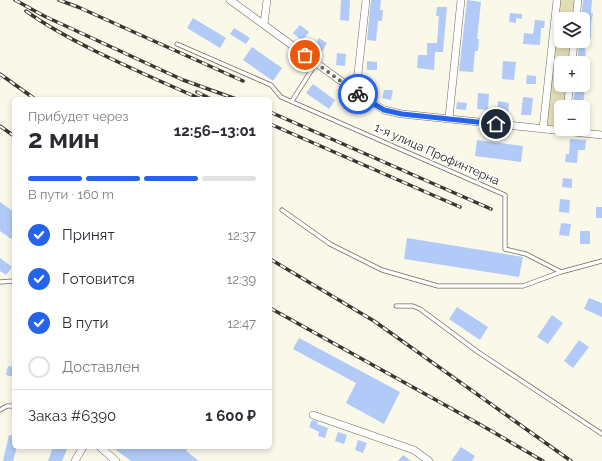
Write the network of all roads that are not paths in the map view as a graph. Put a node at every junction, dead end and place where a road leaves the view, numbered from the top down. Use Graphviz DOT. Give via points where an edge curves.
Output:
graph roads {
  1 [pos="230,0"];
  2 [pos="267,0"];
  3 [pos="366,0"];
  4 [pos="461,0"];
  5 [pos="558,0"];
  6 [pos="578,0"];
  7 [pos="577,12"];
  8 [pos="264,24"];
  9 [pos="177,44"];
  10 [pos="316,63"];
  11 [pos="356,92"];
  12 [pos="292,101"];
  13 [pos="449,118"];
  14 [pos="543,129"];
  15 [pos="554,130"];
  16 [pos="590,133"];
  17 [pos="602,135"];
  18 [pos="282,210"];
  19 [pos="602,261"];
  20 [pos="561,272"];
  21 [pos="12,281"];
  22 [pos="0,282"];
  23 [pos="396,306"];
  24 [pos="12,406"];
  25 [pos="0,410"];
  26 [pos="313,415"];
  27 [pos="602,434"];
  28 [pos="82,449"];
  29 [pos="102,449"];
  30 [pos="75,461"];
  31 [pos="116,461"];
  32 [pos="429,461"];
  1 -- 8 [label="street"];
  2 -- 8 [label="street"];
  3 -- 11 [label="street"];
  4 -- 13 [label="street"];
  5 -- 14 [label="street"];
  6 -- 7 [label="street"];
  8 -- 10 [label="street"];
  9 -- 12 [label="lane, 1-я улица Профинтерна" via="271,85 281,97"];
  10 -- 11 [label="street"];
  10 -- 12 [label="lane"];
  11 -- 13 [label="street" via="384,110"];
  12 -- 20 [label="lane, 1-я улица Профинтерна" via="505,195 505,249 526,254"];
  13 -- 14 [label="street"];
  14 -- 15 [label="street"];
  16 -- 17 [label="street"];
  18 -- 20 [label="lane" via="330,244 382,270 438,286 523,286"];
  19 -- 20 [label="lane"];
  21 -- 22 [label="lane"];
  23 -- 27 [label="lane" via="413,306 420,309 478,352"];
  24 -- 25 [label="lane"];
  26 -- 32 [label="street" via="414,450"];
  28 -- 30 [label="street"];
  29 -- 31 [label="street"];
}
